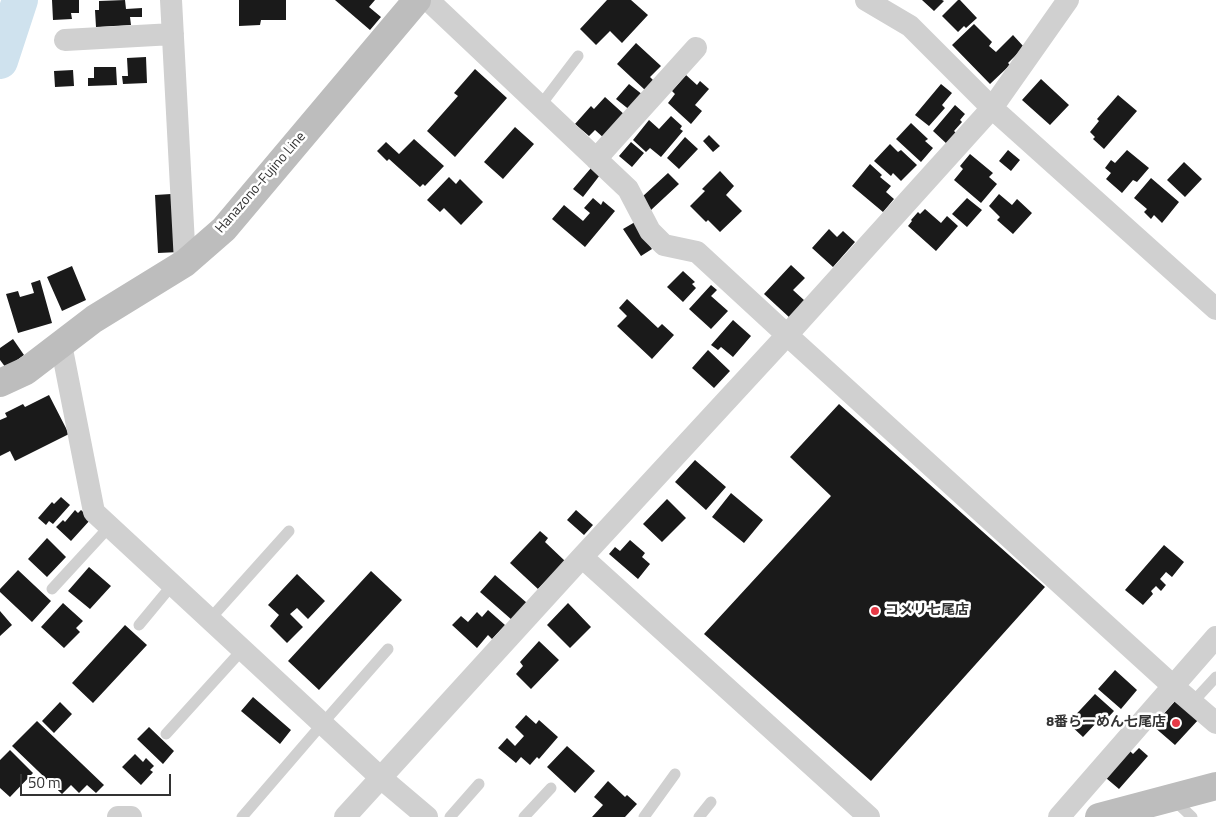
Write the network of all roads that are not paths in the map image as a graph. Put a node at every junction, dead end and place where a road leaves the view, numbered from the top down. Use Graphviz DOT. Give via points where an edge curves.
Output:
graph roads {
  1 [pos="171,0"];
  2 [pos="417,0"];
  3 [pos="428,0"];
  4 [pos="866,0"];
  5 [pos="1068,0"];
  6 [pos="173,34"];
  7 [pos="65,40"];
  8 [pos="696,48"];
  9 [pos="578,56"];
  10 [pos="540,106"];
  11 [pos="992,108"];
  12 [pos="596,159"];
  13 [pos="185,263"];
  14 [pos="1216,309"];
  15 [pos="787,335"];
  16 [pos="61,344"];
  17 [pos="0,383"];
  18 [pos="110,526"];
  19 [pos="289,531"];
  20 [pos="582,557"];
  21 [pos="173,584"];
  22 [pos="52,589"];
  23 [pos="210,619"];
  24 [pos="138,625"];
  25 [pos="1216,637"];
  26 [pos="243,649"];
  27 [pos="388,649"];
  28 [pos="1216,677"];
  29 [pos="1173,686"];
  30 [pos="1192,703"];
  31 [pos="322,723"];
  32 [pos="1216,723"];
  33 [pos="166,734"];
  34 [pos="675,774"];
  35 [pos="382,778"];
  36 [pos="479,784"];
  37 [pos="1216,786"];
  38 [pos="551,788"];
  39 [pos="1172,798"];
  40 [pos="711,802"];
  41 [pos="1131,813"];
  42 [pos="118,817"];
  43 [pos="131,817"];
  44 [pos="242,817"];
  45 [pos="346,817"];
  46 [pos="427,817"];
  47 [pos="450,817"];
  48 [pos="524,817"];
  49 [pos="644,817"];
  50 [pos="699,817"];
  51 [pos="868,817"];
  52 [pos="1059,817"];
  53 [pos="1099,817"];
  54 [pos="1192,817"];
  1 -- 6 [label="street"];
  2 -- 13 [label="main road, Hanazono-Fujino Line" via="224,229"];
  3 -- 10 [label="street"];
  4 -- 11 [label="street" via="910,26"];
  5 -- 11 [label="street"];
  6 -- 7 [label="street"];
  6 -- 13 [label="street"];
  8 -- 12 [label="street"];
  9 -- 10 [label="lane"];
  10 -- 12 [label="street"];
  11 -- 14 [label="street"];
  11 -- 15 [label="street"];
  12 -- 15 [label="street" via="628,189 650,231 664,245 697,252"];
  13 -- 16 [label="main road, Hanazono-Fujino Line" via="94,319"];
  15 -- 20 [label="street"];
  15 -- 29 [label="street"];
  16 -- 17 [label="main road, Hanazono-Fujino Line" via="26,371"];
  16 -- 18 [label="street" via="94,512"];
  18 -- 21 [label="street"];
  18 -- 22 [label="lane"];
  19 -- 23 [label="lane"];
  20 -- 35 [label="street"];
  20 -- 51 [label="street"];
  21 -- 23 [label="street"];
  21 -- 24 [label="lane"];
  23 -- 26 [label="street"];
  25 -- 29 [label="street"];
  26 -- 31 [label="street"];
  26 -- 33 [label="lane"];
  27 -- 31 [label="lane"];
  28 -- 30 [label="lane"];
  29 -- 30 [label="street"];
  29 -- 52 [label="street"];
  30 -- 32 [label="street"];
  31 -- 35 [label="street"];
  31 -- 44 [label="lane"];
  34 -- 49 [label="lane"];
  35 -- 45 [label="street"];
  35 -- 46 [label="street"];
  36 -- 47 [label="lane"];
  37 -- 39 [label="main road"];
  38 -- 48 [label="lane"];
  39 -- 41 [label="main road"];
  39 -- 54 [label="lane"];
  40 -- 50 [label="lane"];
  41 -- 53 [label="main road"];
  42 -- 43 [label="street"];
}
